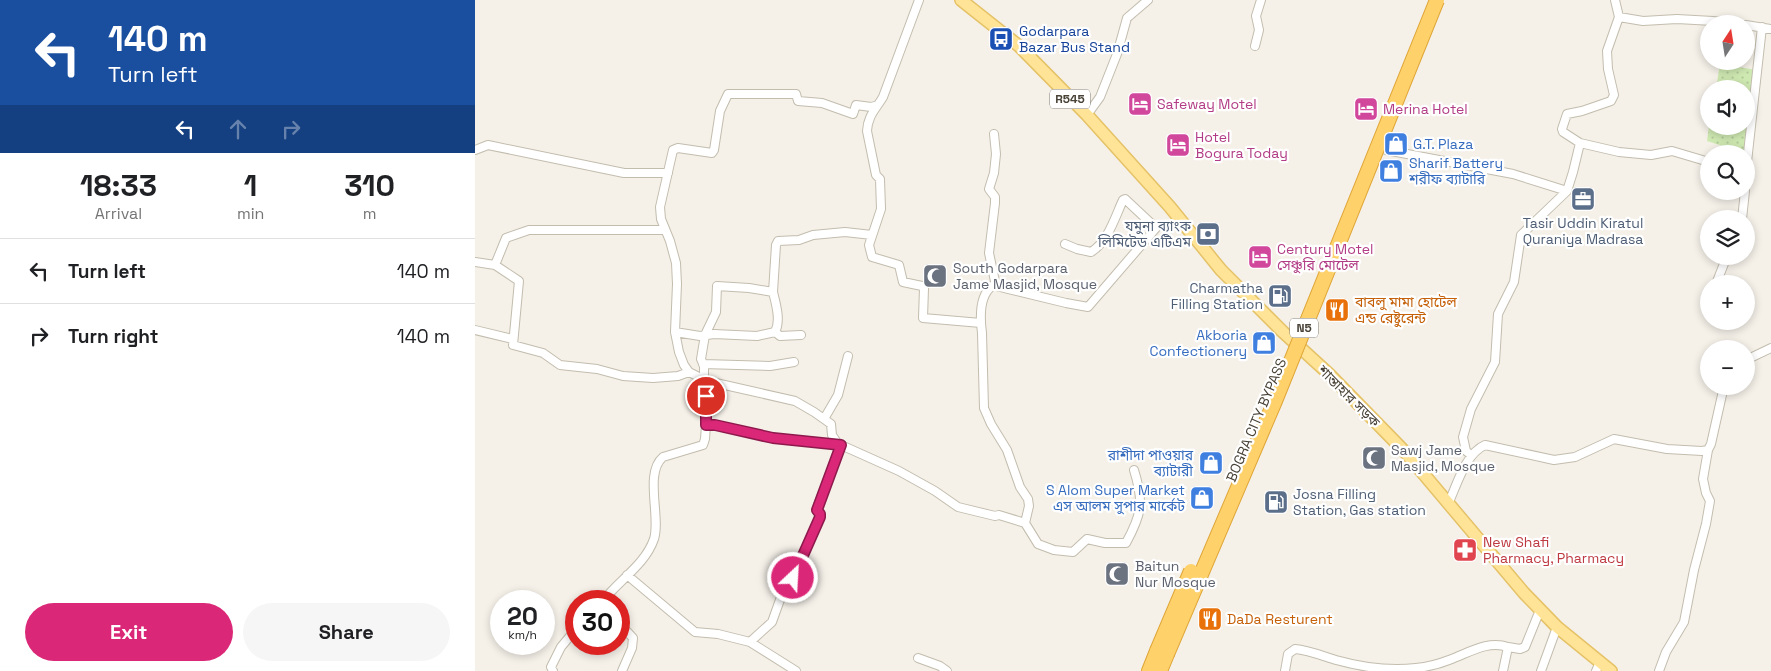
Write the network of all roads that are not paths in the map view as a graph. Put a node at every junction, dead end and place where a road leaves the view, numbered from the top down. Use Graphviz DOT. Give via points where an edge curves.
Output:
graph roads {
  1 [pos="919,0"];
  2 [pos="961,0"];
  3 [pos="1148,0"];
  4 [pos="1261,0"];
  5 [pos="1427,0"];
  6 [pos="1437,0"];
  7 [pos="1615,0"];
  8 [pos="1619,17"];
  9 [pos="1700,20"];
  10 [pos="1755,26"];
  11 [pos="1762,27"];
  12 [pos="1771,29"];
  13 [pos="1255,46"];
  14 [pos="875,106"];
  15 [pos="1087,115"];
  16 [pos="994,134"];
  17 [pos="1580,143"];
  18 [pos="1749,145"];
  19 [pos="475,150"];
  20 [pos="1387,150"];
  21 [pos="1700,159"];
  22 [pos="668,174"];
  23 [pos="1567,191"];
  24 [pos="665,230"];
  25 [pos="872,235"];
  26 [pos="1065,244"];
  27 [pos="475,262"];
  28 [pos="495,265"];
  29 [pos="996,286"];
  30 [pos="773,292"];
  31 [pos="981,323"];
  32 [pos="475,330"];
  33 [pos="675,332"];
  34 [pos="775,332"];
  35 [pos="705,335"];
  36 [pos="801,335"];
  37 [pos="513,339"];
  38 [pos="1771,348"];
  39 [pos="848,356"];
  40 [pos="1755,356"];
  41 [pos="794,362"];
  42 [pos="703,364"];
  43 [pos="689,372"];
  44 [pos="705,380"];
  45 [pos="1722,395"];
  46 [pos="824,418"];
  47 [pos="706,425"];
  48 [pos="839,445"];
  49 [pos="1707,450"];
  50 [pos="1471,455"];
  51 [pos="1134,470"];
  52 [pos="1448,504"];
  53 [pos="1025,523"];
  54 [pos="627,575"];
  55 [pos="611,590"];
  56 [pos="1540,610"];
  57 [pos="1557,626"];
  58 [pos="630,635"];
  59 [pos="565,642"];
  60 [pos="750,642"];
  61 [pos="1508,647"];
  62 [pos="1162,652"];
  63 [pos="630,653"];
  64 [pos="629,655"];
  65 [pos="918,658"];
  66 [pos="1598,666"];
  67 [pos="553,671"];
  68 [pos="622,671"];
  69 [pos="796,671"];
  70 [pos="947,671"];
  71 [pos="1149,671"];
  72 [pos="1159,671"];
  73 [pos="1285,671"];
  74 [pos="1503,671"];
  75 [pos="1541,671"];
  76 [pos="1611,671"];
  77 [pos="1659,671"];
  1 -- 14 [label="street" via="883,97"];
  2 -- 15 [label="main road, R545" via="1019,46"];
  3 -- 15 [label="street" via="1127,18 1100,97"];
  4 -- 13 [label="street" via="1256,16 1259,30"];
  5 -- 62 [label="highway, BOGRA CITY BYPASS / N5, bridge"];
  6 -- 62 [label="highway, BOGRA CITY BYPASS / N5, bridge" via="1275,400"];
  7 -- 8 [label="street"];
  8 -- 9 [label="street" via="1643,21"];
  8 -- 17 [label="street" via="1607,51 1614,95 1611,101 1567,114 1562,129"];
  10 -- 11 [label="street"];
  11 -- 12 [label="street"];
  11 -- 18 [label="street"];
  14 -- 22 [label="street" via="856,104 853,114 822,103 798,101 796,94 728,94 720,111 712,153 673,150"];
  14 -- 25 [label="street" via="867,130 875,175 880,178 882,204"];
  15 -- 52 [label="main road, শান্তাহার সড়ক / R545" via="1170,207 1221,270 1405,452"];
  16 -- 29 [label="street" via="996,154 989,189 995,196 995,203 989,253"];
  17 -- 21 [label="street" via="1651,155 1672,151"];
  17 -- 23 [label="street"];
  19 -- 22 [label="street" via="488,145 623,173"];
  20 -- 23 [label="street" via="1513,174"];
  22 -- 24 [label="street" via="660,208"];
  23 -- 50 [label="street" via="1521,235 1514,282 1499,314 1495,362 1471,409 1463,437 1466,451"];
  24 -- 28 [label="street" via="529,230 506,238"];
  24 -- 33 [label="street" via="671,240 676,263"];
  25 -- 30 [label="street" via="845,232 778,242"];
  25 -- 31 [label="street" via="869,245 873,257 899,265 903,282 924,288 923,318"];
  26 -- 29 [label="street" via="1091,252 1097,248 1125,199 1156,228 1088,306"];
  27 -- 28 [label="street"];
  28 -- 37 [label="street" via="519,281"];
  29 -- 31 [label="street" via="983,295"];
  30 -- 34 [label="street" via="777,314"];
  30 -- 35 [label="street" via="717,286 716,312"];
  31 -- 53 [label="street" via="984,408 1007,450 1028,500"];
  32 -- 37 [label="street"];
  33 -- 35 [label="street"];
  33 -- 43 [label="street" via="679,352"];
  34 -- 35 [label="street" via="757,336"];
  34 -- 36 [label="street" via="781,336"];
  35 -- 42 [label="street"];
  37 -- 43 [label="street" via="513,345 543,353 560,364 623,376 646,378"];
  38 -- 40 [label="street"];
  39 -- 46 [label="street" via="838,395"];
  41 -- 42 [label="street" via="770,366"];
  42 -- 44 [label="street"];
  43 -- 44 [label="street"];
  44 -- 46 [label="street" via="795,401"];
  44 -- 47 [label="street"];
  45 -- 49 [label="street"];
  46 -- 48 [label="street" via="831,424 832,434"];
  47 -- 48 [label="street" via="773,438"];
  47 -- 54 [label="street" via="703,445 659,460 654,476 654,539 642,560"];
  48 -- 53 [label="street" via="899,471 958,507"];
  48 -- 60 [label="street" via="817,510 820,517 808,546 781,597 772,622"];
  49 -- 50 [label="street" via="1667,449 1614,439 1565,459 1553,460 1485,445"];
  49 -- 77 [label="street" via="1703,479 1710,501 1706,524 1684,622"];
  50 -- 52 [label="street"];
  51 -- 53 [label="street" via="1140,489 1140,507 1137,523 1126,543 1087,539 1073,552 1054,550 1038,544"];
  52 -- 56 [label="main road, শান্তাহার সড়ক / R545"];
  54 -- 55 [label="street"];
  54 -- 60 [label="street" via="695,632"];
  56 -- 57 [label="main road, শান্তাহার সড়ক / R545"];
  56 -- 61 [label="street" via="1525,647"];
  57 -- 66 [label="main road, শান্তাহার সড়ক / R545"];
  57 -- 75 [label="street"];
  58 -- 63 [label="street" via="633,638"];
  59 -- 67 [label="street" via="551,667"];
  60 -- 69 [label="street"];
  61 -- 73 [label="street" via="1489,645 1447,661 1404,669 1364,667 1295,649 1288,654"];
  61 -- 74 [label="street"];
  62 -- 71 [label="highway, BOGRA CITY BYPASS / N5"];
  62 -- 72 [label="highway, BOGRA CITY BYPASS / N5"];
  64 -- 68 [label="street"];
  65 -- 70 [label="street"];
  66 -- 76 [label="main road, শান্তাহার সড়ক / R545"];
}
